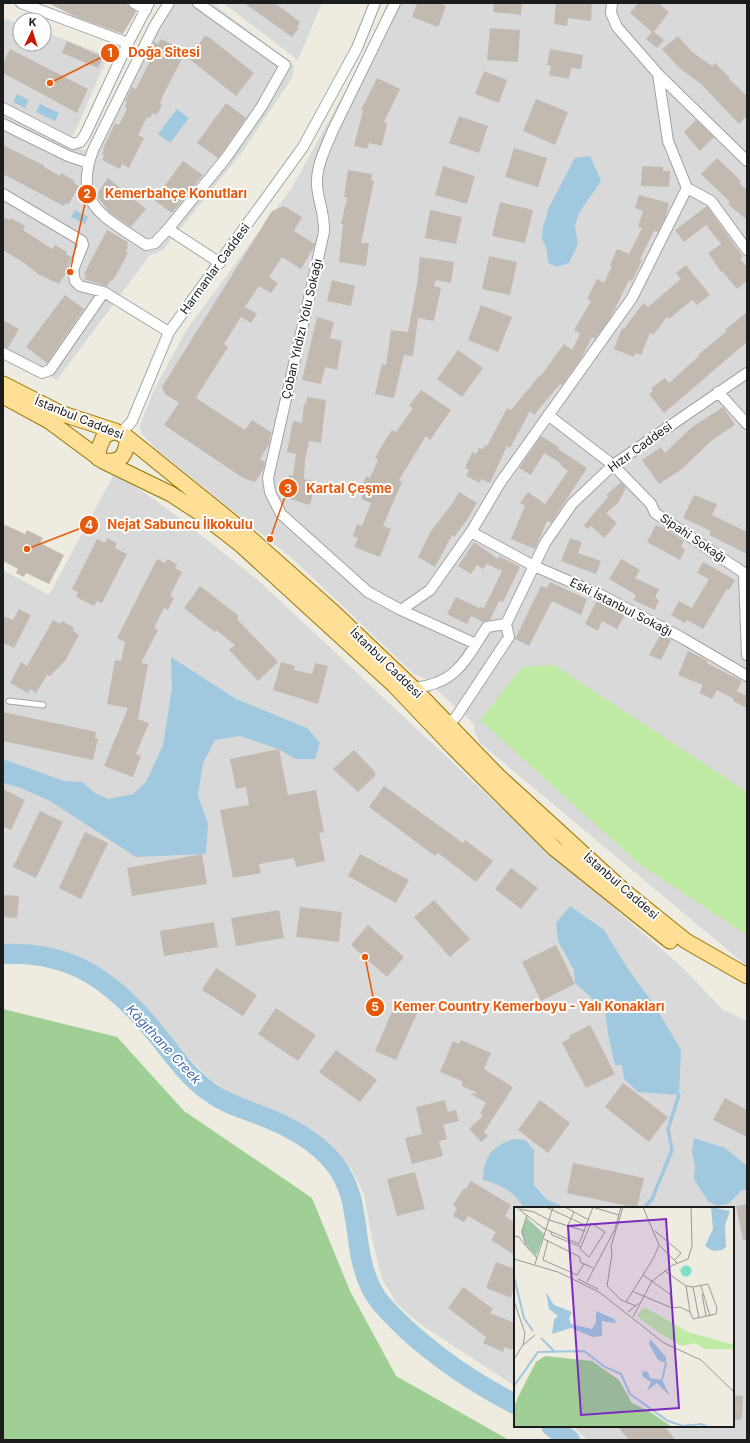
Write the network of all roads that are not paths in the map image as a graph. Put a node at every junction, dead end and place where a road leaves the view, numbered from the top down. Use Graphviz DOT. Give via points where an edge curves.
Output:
graph roads {
  1 [pos="21,3"];
  2 [pos="134,3"];
  3 [pos="169,3"];
  4 [pos="198,3"];
  5 [pos="375,3"];
  6 [pos="395,3"];
  7 [pos="612,3"];
  8 [pos="148,6"];
  9 [pos="128,43"];
  10 [pos="658,74"];
  11 [pos="3,108"];
  12 [pos="3,124"];
  13 [pos="747,161"];
  14 [pos="89,163"];
  15 [pos="687,188"];
  16 [pos="3,194"];
  17 [pos="168,230"];
  18 [pos="747,250"];
  19 [pos="220,263"];
  20 [pos="104,292"];
  21 [pos="169,332"];
  22 [pos="3,353"];
  23 [pos="747,373"];
  24 [pos="3,384"];
  25 [pos="718,392"];
  26 [pos="3,396"];
  27 [pos="548,415"];
  28 [pos="747,424"];
  29 [pos="121,434"];
  30 [pos="101,460"];
  31 [pos="613,465"];
  32 [pos="178,479"];
  33 [pos="171,494"];
  34 [pos="471,532"];
  35 [pos="534,566"];
  36 [pos="401,610"];
  37 [pos="506,624"];
  38 [pos="476,644"];
  39 [pos="747,655"];
  40 [pos="747,676"];
  41 [pos="413,688"];
  42 [pos="9,701"];
  43 [pos="43,705"];
  44 [pos="444,728"];
  45 [pos="670,935"];
  46 [pos="747,976"];
  47 [pos="747,984"];
  1 -- 9 [label="street"];
  2 -- 8 [label="street"];
  3 -- 14 [label="street" via="155,25"];
  4 -- 17 [label="street" via="285,65 262,106 226,158"];
  5 -- 19 [label="street, Harmanlar Caddesi" via="357,48 302,147"];
  6 -- 36 [label="street, Çoban Yıldızı Yolu Sokağı" via="324,151 317,185 325,221 324,232 268,478 274,504 281,514 368,592"];
  7 -- 10 [label="street" via="611,13 617,27"];
  8 -- 9 [label="street"];
  9 -- 11 [label="street" via="85,135 78,144 73,144"];
  10 -- 13 [label="street"];
  10 -- 15 [label="street" via="668,140"];
  12 -- 14 [label="street" via="68,156"];
  14 -- 17 [label="street" via="86,179 88,195 98,211 146,245 155,243"];
  15 -- 18 [label="street" via="711,201"];
  15 -- 27 [label="street" via="632,298"];
  16 -- 20 [label="street" via="82,241 73,277 80,286"];
  17 -- 19 [label="street"];
  19 -- 21 [label="street, Harmanlar Caddesi"];
  20 -- 21 [label="street"];
  20 -- 22 [label="street" via="46,373"];
  21 -- 29 [label="street, Harmanlar Caddesi" via="132,421"];
  23 -- 25 [label="street, Hızır Caddesi"];
  24 -- 29 [label="main road, İstanbul Caddesi" via="60,412"];
  25 -- 28 [label="street"];
  25 -- 31 [label="street, Hızır Caddesi"];
  26 -- 30 [label="main road, İstanbul Caddesi" via="54,425"];
  27 -- 31 [label="street, Sipahi Sokağı"];
  27 -- 34 [label="street" via="500,483"];
  29 -- 30 [label="main road" via="104,436 99,448"];
  29 -- 30 [label="main road" via="122,457 115,462"];
  29 -- 32 [label="main road, İstanbul Caddesi"];
  30 -- 33 [label="main road, İstanbul Caddesi"];
  31 -- 35 [label="street, Hızır Caddesi" via="572,504 545,543"];
  31 -- 39 [label="street, Sipahi Sokağı" via="650,504 655,513 744,573"];
  32 -- 33 [label="main road"];
  32 -- 41 [label="main road, İstanbul Caddesi" via="331,610"];
  33 -- 44 [label="main road, İstanbul Caddesi" via="204,515 240,544"];
  34 -- 35 [label="street, Eski İstanbul Sokağı"];
  34 -- 36 [label="street" via="430,590"];
  35 -- 37 [label="street, Hızır Caddesi"];
  35 -- 40 [label="street, Eski İstanbul Sokağı" via="601,595"];
  36 -- 38 [label="street, Çoban Yıldızı Yolu Sokağı"];
  37 -- 38 [label="street" via="487,627"];
  37 -- 44 [label="street, Hızır Caddesi" via="509,637 456,717"];
  38 -- 41 [label="street" via="461,668 445,680"];
  41 -- 44 [label="main road, İstanbul Caddesi"];
  42 -- 43 [label="lane"];
  44 -- 45 [label="main road, İstanbul Caddesi" via="554,848"];
  45 -- 46 [label="main road, İstanbul Caddesi" via="686,941"];
  45 -- 47 [label="main road, İstanbul Caddesi"];
}
